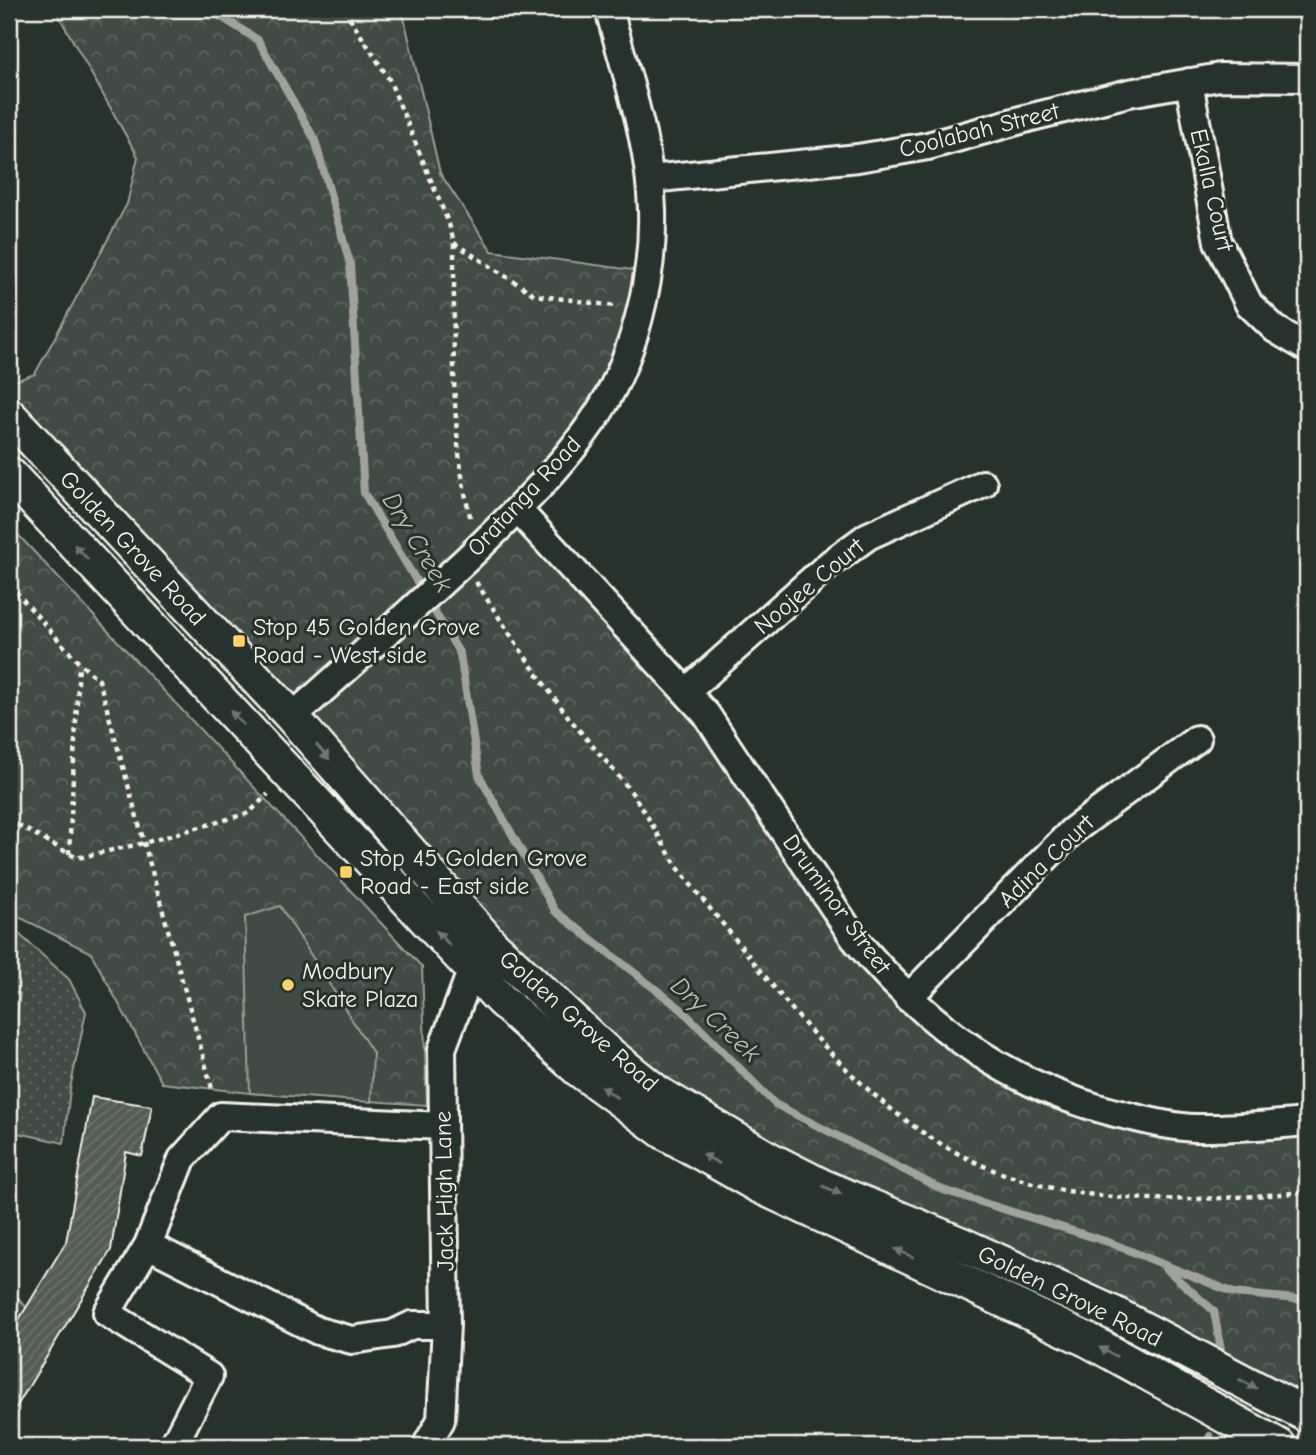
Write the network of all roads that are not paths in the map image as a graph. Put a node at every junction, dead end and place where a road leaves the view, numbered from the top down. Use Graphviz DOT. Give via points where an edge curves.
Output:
graph roads {
  1 [pos="609,9"];
  2 [pos="1307,78"];
  3 [pos="1189,82"];
  4 [pos="649,179"];
  5 [pos="1307,348"];
  6 [pos="9,415"];
  7 [pos="9,474"];
  8 [pos="983,484"];
  9 [pos="518,510"];
  10 [pos="686,692"];
  11 [pos="292,716"];
  12 [pos="1197,739"];
  13 [pos="261,744"];
  14 [pos="482,957"];
  15 [pos="908,998"];
  16 [pos="1307,1122"];
  17 [pos="443,1126"];
  18 [pos="764,1172"];
  19 [pos="148,1245"];
  20 [pos="446,1325"];
  21 [pos="1307,1415"];
  22 [pos="173,1446"];
  23 [pos="426,1446"];
  24 [pos="1279,1446"];
  1 -- 4 [label="street, Oratanga Road" via="642,131"];
  2 -- 3 [label="street, Coolabah Street" via="1220,77"];
  3 -- 4 [label="street, Coolabah Street" via="1129,93 928,146 858,158"];
  3 -- 5 [label="street, Ekalla Court" via="1218,242 1249,304 1275,329"];
  4 -- 9 [label="street, Oratanga Road" via="648,272 638,321 616,379 594,420"];
  6 -- 11 [label="main road, Golden Grove Road"];
  13 -- 7 [label="main road, Golden Grove Road, one-way"];
  8 -- 10 [label="street, Noojee Court" via="868,536 831,563"];
  9 -- 10 [label="street, Druminor Street"];
  9 -- 11 [label="street, Oratanga Road"];
  10 -- 15 [label="street, Druminor Street" via="713,724 855,938"];
  11 -- 13 [label="main road"];
  11 -- 14 [label="main road, Golden Grove Road, one-way"];
  12 -- 15 [label="street, Adina Court" via="1072,831"];
  14 -- 13 [label="main road, Golden Grove Road, one-way"];
  14 -- 17 [label="street, Jack High Lane" via="442,1049"];
  14 -- 18 [label="main road, Golden Grove Road" via="658,1093 675,1121"];
  15 -- 16 [label="street, Druminor Street" via="952,1035 1019,1077 1106,1111 1194,1128"];
  17 -- 19 [label="street" via="221,1116 182,1159"];
  17 -- 20 [label="street, Jack High Lane"];
  18 -- 21 [label="main road, Golden Grove Road, one-way" via="822,1186 963,1245 1115,1314"];
  24 -- 18 [label="main road, Golden Grove Road, one-way" via="1088,1340"];
  19 -- 20 [label="street" via="318,1331 352,1340 393,1334 412,1325"];
  19 -- 22 [label="street" via="107,1313 209,1376"];
  20 -- 23 [label="street, Jack High Lane" via="441,1420"];
}
